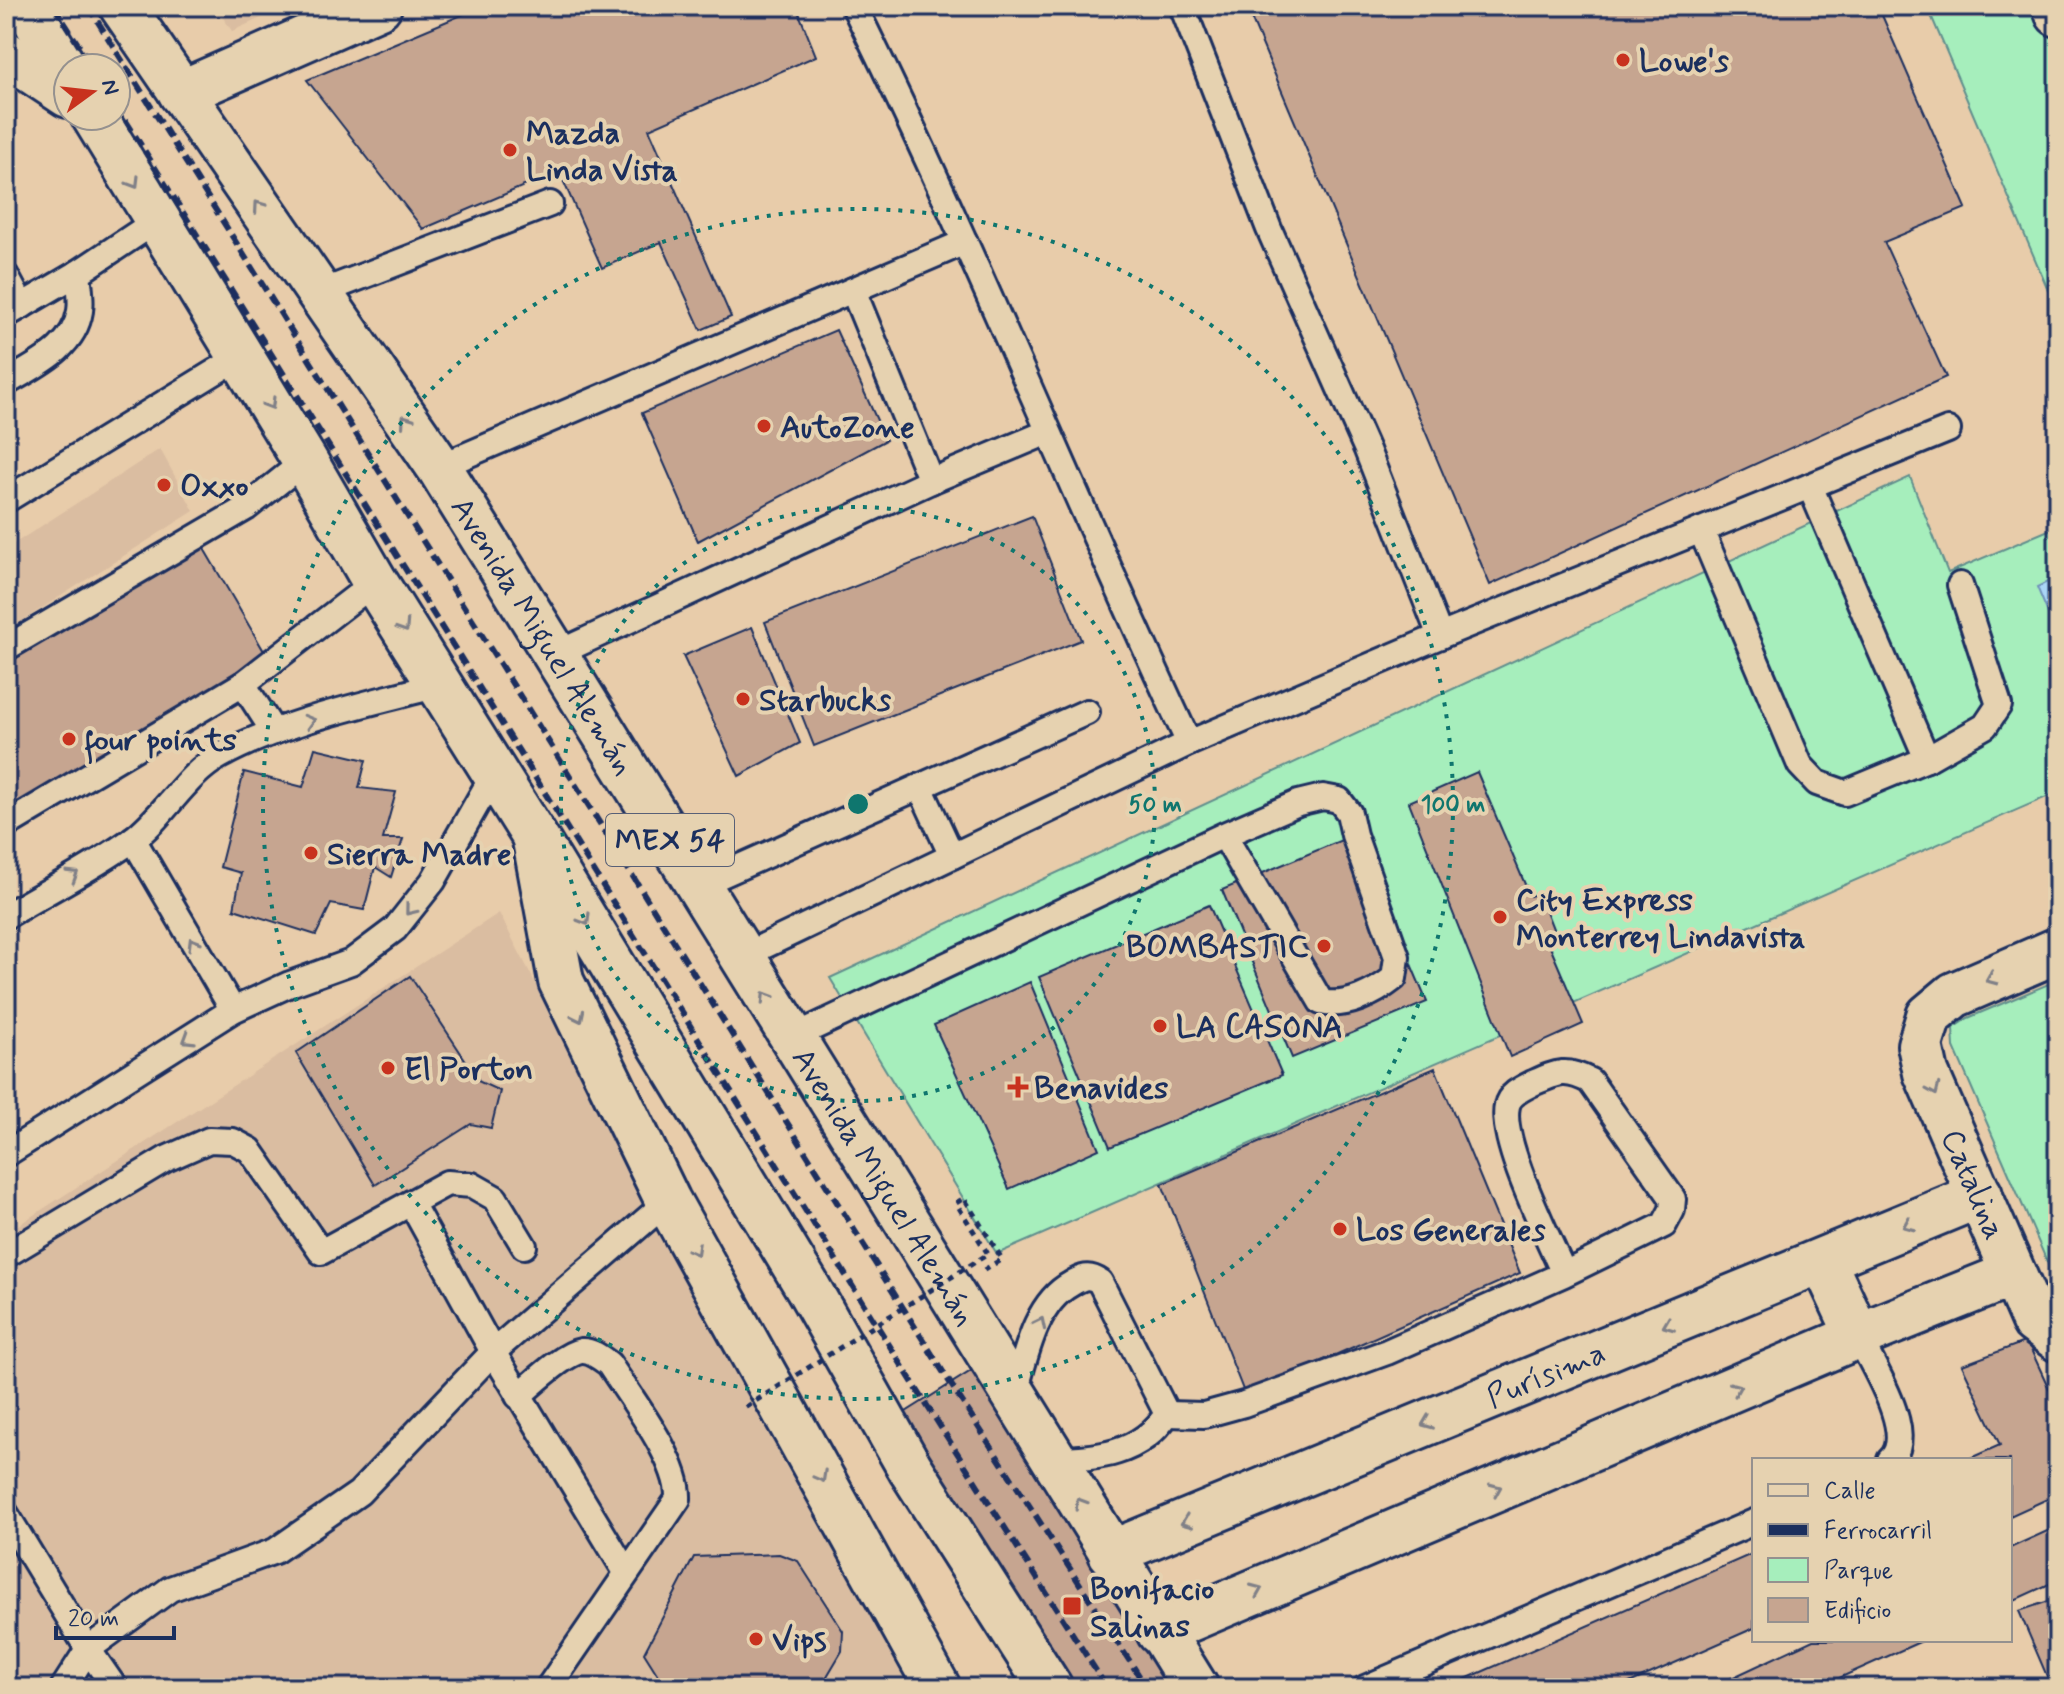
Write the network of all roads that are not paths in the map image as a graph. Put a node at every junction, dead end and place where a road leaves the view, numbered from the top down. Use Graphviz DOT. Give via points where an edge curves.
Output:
graph roads {
  1 [pos="27,6"];
  2 [pos="379,6"];
  3 [pos="854,6"];
  4 [pos="1182,6"];
  5 [pos="2055,6"];
  6 [pos="2058,14"];
  7 [pos="135,18"];
  8 [pos="55,52"];
  9 [pos="6,54"];
  10 [pos="52,84"];
  11 [pos="181,93"];
  12 [pos="103,132"];
  13 [pos="550,204"];
  14 [pos="156,221"];
  15 [pos="965,242"];
  16 [pos="78,273"];
  17 [pos="6,276"];
  18 [pos="853,290"];
  19 [pos="319,293"];
  20 [pos="14,310"];
  21 [pos="241,356"];
  22 [pos="6,383"];
  23 [pos="1948,430"];
  24 [pos="1048,432"];
  25 [pos="305,461"];
  26 [pos="439,467"];
  27 [pos="931,481"];
  28 [pos="1810,486"];
  29 [pos="6,500"];
  30 [pos="1701,530"];
  31 [pos="375,582"];
  32 [pos="1960,585"];
  33 [pos="1440,636"];
  34 [pos="6,648"];
  35 [pos="556,654"];
  36 [pos="243,684"];
  37 [pos="441,684"];
  38 [pos="1087,712"];
  39 [pos="274,732"];
  40 [pos="1189,743"];
  41 [pos="1927,759"];
  42 [pos="495,772"];
  43 [pos="920,787"];
  44 [pos="6,825"];
  45 [pos="533,834"];
  46 [pos="1224,835"];
  47 [pos="133,839"];
  48 [pos="952,856"];
  49 [pos="697,886"];
  50 [pos="6,916"];
  51 [pos="2058,950"];
  52 [pos="741,957"];
  53 [pos="233,1010"];
  54 [pos="791,1038"];
  55 [pos="6,1154"];
  56 [pos="1980,1195"];
  57 [pos="668,1201"];
  58 [pos="411,1203"];
  59 [pos="524,1246"];
  60 [pos="6,1255"];
  61 [pos="1823,1261"];
  62 [pos="1564,1274"];
  63 [pos="2013,1274"];
  64 [pos="1858,1336"];
  65 [pos="2058,1339"];
  66 [pos="493,1352"];
  67 [pos="518,1396"];
  68 [pos="1014,1396"];
  69 [pos="1167,1414"];
  70 [pos="1892,1458"];
  71 [pos="1053,1459"];
  72 [pos="910,1468"];
  73 [pos="6,1514"];
  74 [pos="1752,1523"];
  75 [pos="1111,1553"];
  76 [pos="626,1572"];
  77 [pos="1159,1632"];
  78 [pos="88,1649"];
  79 [pos="63,1688"];
  80 [pos="115,1688"];
  81 [pos="548,1688"];
  82 [pos="938,1688"];
  83 [pos="1050,1688"];
  84 [pos="1073,1688"];
  85 [pos="1196,1688"];
  86 [pos="1365,1688"];
  1 -- 8 [label="main road"];
  2 -- 11 [label="main road"];
  3 -- 15 [label="lane"];
  4 -- 33 [label="lane" via="1269,229 1367,450"];
  5 -- 6 [label="main road"];
  7 -- 11 [label="main road, Avenida Miguel Alemán / MEX 54"];
  9 -- 10 [label="main road"];
  19 -- 11 [label="main road, Avenida Miguel Alemán / MEX 54, one-way"];
  12 -- 14 [label="main road, MEX 54, one-way"];
  13 -- 19 [label="lane"];
  14 -- 16 [label="lane"];
  14 -- 21 [label="main road, MEX 54"];
  15 -- 18 [label="lane"];
  15 -- 24 [label="lane"];
  16 -- 20 [label="lane"];
  16 -- 22 [label="lane" via="80,311 73,332 59,350"];
  17 -- 20 [label="lane"];
  18 -- 26 [label="lane"];
  18 -- 27 [label="lane"];
  26 -- 19 [label="main road, Avenida Miguel Alemán / MEX 54, one-way"];
  21 -- 25 [label="main road, MEX 54, one-way"];
  21 -- 29 [label="lane"];
  23 -- 28 [label="lane"];
  24 -- 27 [label="lane"];
  24 -- 40 [label="lane"];
  25 -- 31 [label="main road, MEX 54"];
  25 -- 34 [label="lane" via="246,508"];
  26 -- 35 [label="main road, Avenida Miguel Alemán / MEX 54"];
  27 -- 35 [label="lane"];
  28 -- 30 [label="lane"];
  28 -- 41 [label="lane"];
  30 -- 33 [label="lane"];
  30 -- 41 [label="lane" via="1800,765 1817,783 1845,793"];
  31 -- 36 [label="lane"];
  31 -- 37 [label="main road, MEX 54, one-way"];
  32 -- 41 [label="lane" via="1999,705 1985,726"];
  33 -- 40 [label="lane"];
  35 -- 49 [label="main road, Avenida Miguel Alemán / MEX 54"];
  36 -- 39 [label="lane"];
  36 -- 44 [label="lane"];
  39 -- 37 [label="lane, one-way"];
  37 -- 42 [label="main road, MEX 54"];
  38 -- 43 [label="lane"];
  39 -- 47 [label="lane" via="218,757"];
  40 -- 48 [label="lane"];
  42 -- 45 [label="main road, MEX 54"];
  42 -- 53 [label="lane, one-way" via="433,881 395,929 351,962"];
  43 -- 48 [label="lane"];
  43 -- 49 [label="lane"];
  45 -- 57 [label="main road, one-way" via="561,981"];
  45 -- 72 [label="main road, MEX 54, one-way" via="807,1286"];
  46 -- 46 [label="lane" via="1298,803 1323,797 1339,800 1349,813 1397,957 1394,978 1377,992 1321,1002"];
  46 -- 54 [label="lane"];
  50 -- 47 [label="lane, one-way"];
  53 -- 47 [label="lane, one-way"];
  48 -- 52 [label="lane"];
  49 -- 52 [label="main road, Avenida Miguel Alemán / MEX 54"];
  51 -- 56 [label="main road, Catalina, one-way" via="1954,995 1929,1016 1920,1045 1926,1073"];
  54 -- 52 [label="main road, Avenida Miguel Alemán / MEX 54, one-way"];
  53 -- 55 [label="lane, one-way"];
  54 -- 68 [label="main road, Avenida Miguel Alemán / MEX 54"];
  56 -- 61 [label="main road, Purísima, one-way"];
  56 -- 63 [label="main road, Catalina"];
  57 -- 66 [label="lane"];
  57 -- 82 [label="main road, one-way"];
  58 -- 59 [label="lane" via="447,1183 472,1185 495,1198"];
  58 -- 60 [label="lane" via="321,1252 250,1150 233,1141 209,1140 166,1159"];
  58 -- 66 [label="lane"];
  61 -- 64 [label="main road"];
  61 -- 75 [label="main road, Purísima, one-way"];
  62 -- 62 [label="lane" via="1664,1225 1673,1199 1590,1081 1574,1072 1556,1072 1519,1090 1507,1103 1506,1117 1512,1151"];
  62 -- 69 [label="lane" via="1387,1352 1244,1404 1204,1415"];
  63 -- 64 [label="main road"];
  63 -- 65 [label="main road, Catalina" via="2034,1321"];
  64 -- 70 [label="lane" via="1897,1418 1900,1439"];
  77 -- 64 [label="main road, one-way"];
  66 -- 67 [label="lane"];
  66 -- 78 [label="lane" via="359,1493 275,1551 170,1589"];
  67 -- 76 [label="lane"];
  67 -- 76 [label="lane" via="570,1355 583,1350 598,1355 609,1364 672,1464 678,1499"];
  68 -- 69 [label="lane, one-way" via="1051,1300 1089,1277 1100,1282"];
  68 -- 71 [label="main road, Avenida Miguel Alemán / MEX 54"];
  69 -- 71 [label="lane" via="1149,1436 1118,1452"];
  75 -- 71 [label="main road, Avenida Miguel Alemán / MEX 54, one-way"];
  72 -- 83 [label="main road, MEX 54"];
  72 -- 84 [label="main road"];
  73 -- 78 [label="lane"];
  74 -- 86 [label="lane"];
  75 -- 77 [label="main road, Avenida Miguel Alemán / MEX 54"];
  76 -- 81 [label="lane"];
  77 -- 85 [label="main road, Avenida Miguel Alemán / MEX 54"];
  78 -- 79 [label="lane"];
  78 -- 80 [label="lane"];
}
